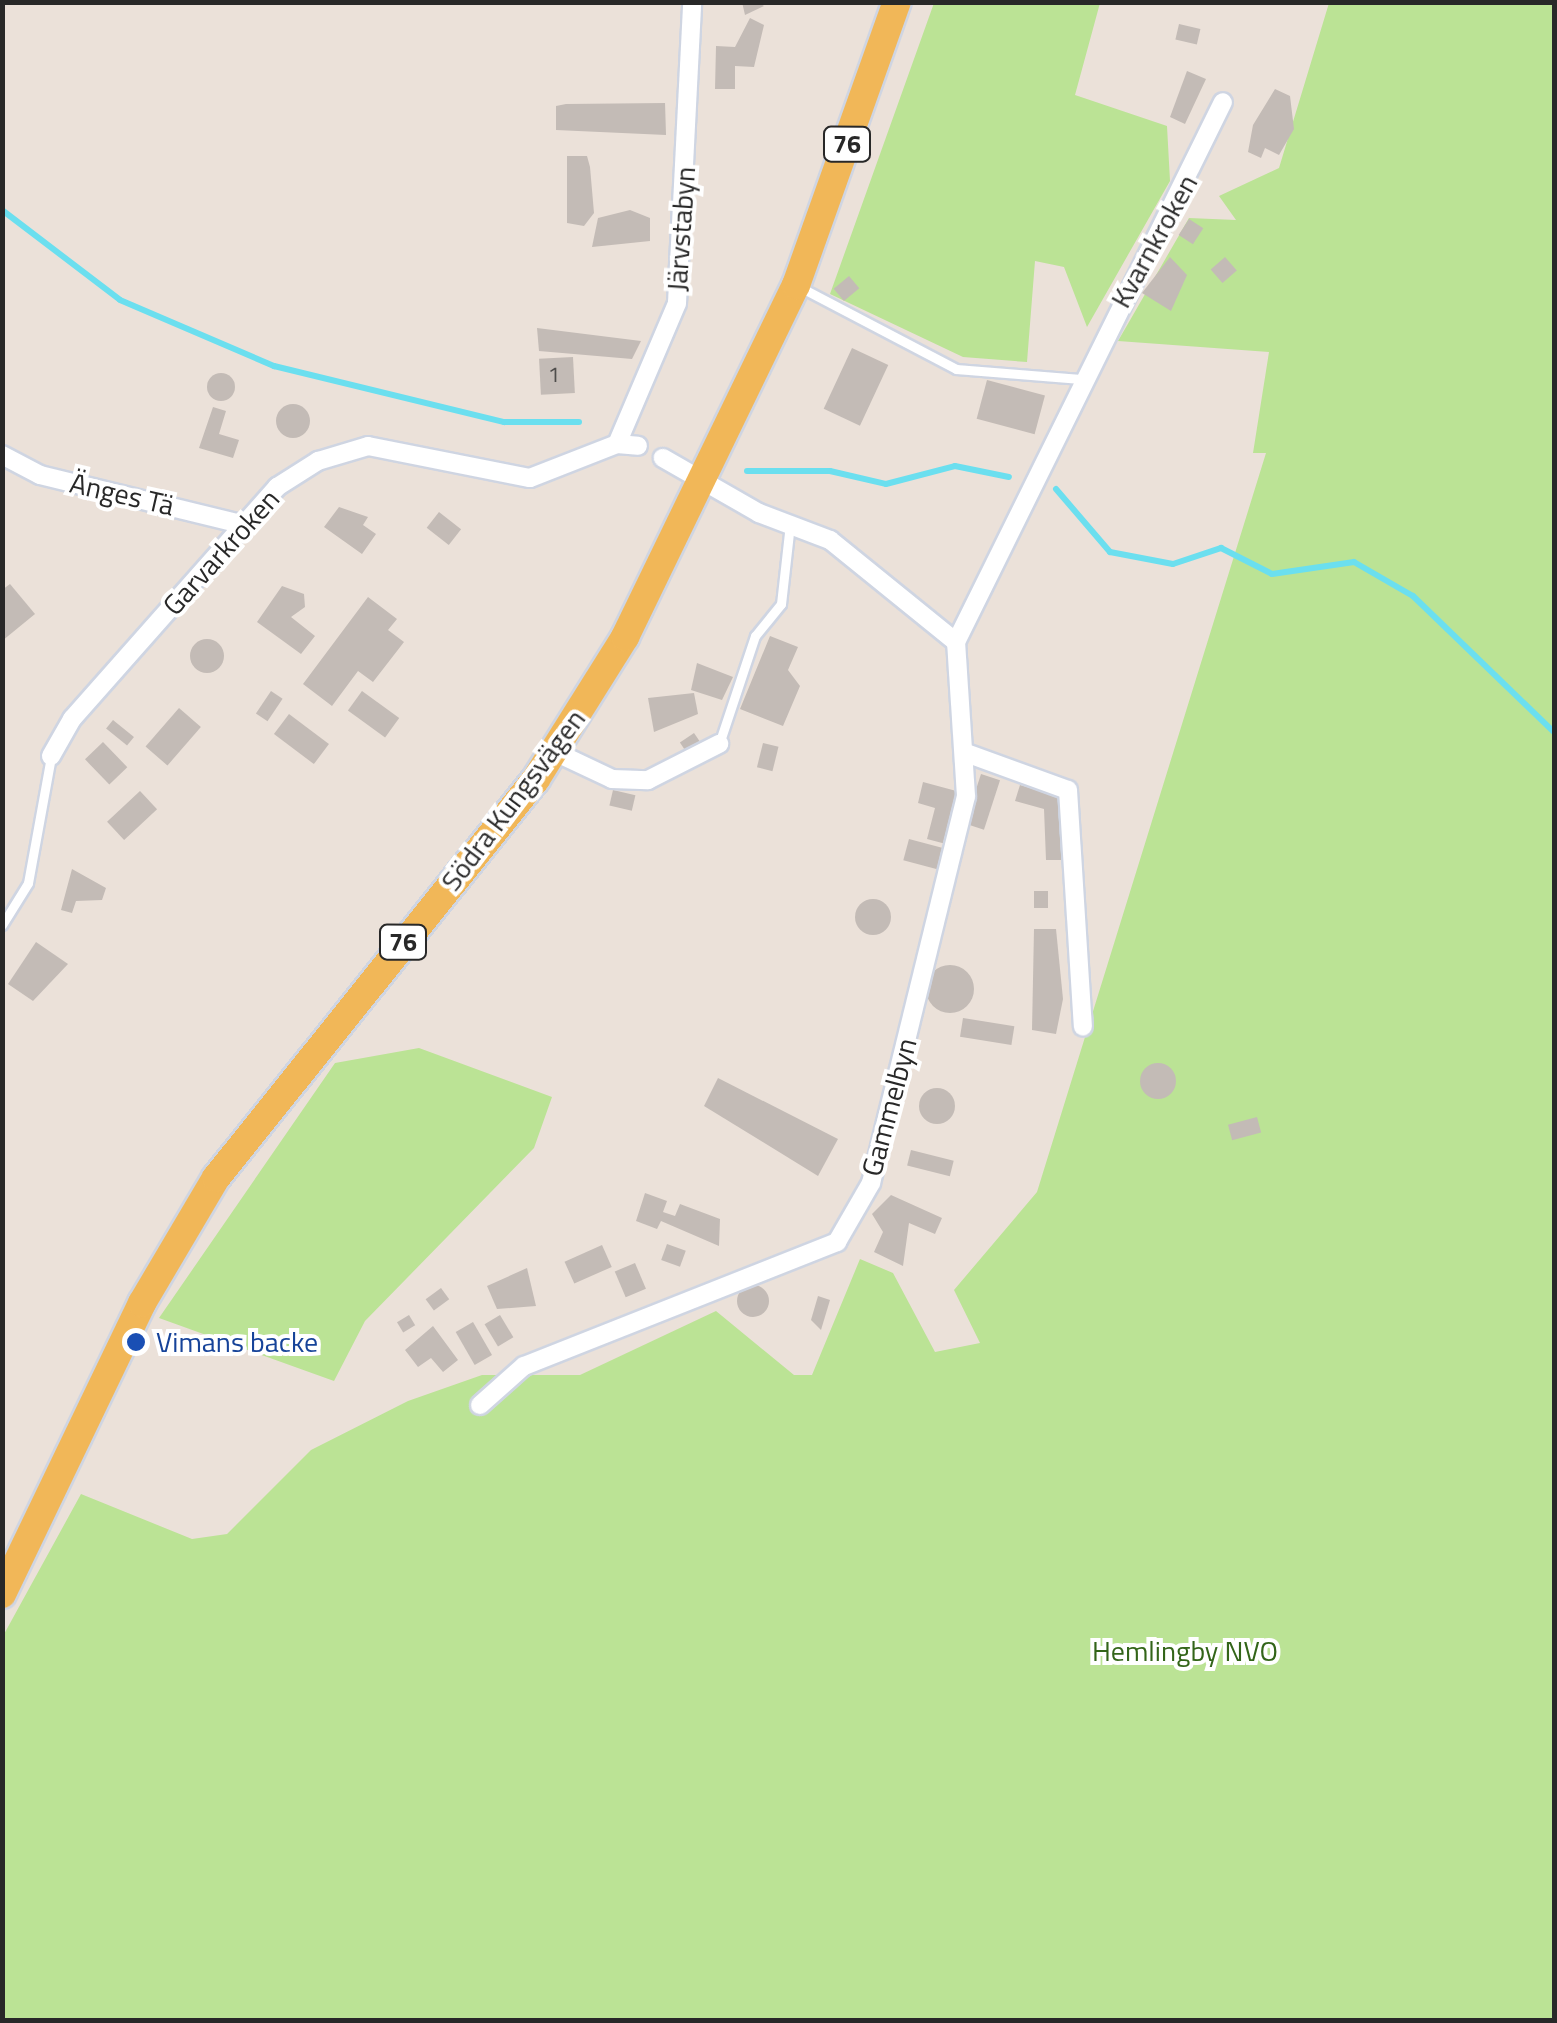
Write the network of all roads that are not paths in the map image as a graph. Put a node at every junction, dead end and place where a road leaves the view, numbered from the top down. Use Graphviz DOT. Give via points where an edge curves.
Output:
graph roads {
  1 [pos="692,2"];
  2 [pos="896,2"];
  3 [pos="1223,102"];
  4 [pos="796,284"];
  5 [pos="1081,379"];
  6 [pos="618,444"];
  7 [pos="638,446"];
  8 [pos="2,455"];
  9 [pos="662,458"];
  10 [pos="704,482"];
  11 [pos="245,524"];
  12 [pos="790,524"];
  13 [pos="956,642"];
  14 [pos="718,744"];
  15 [pos="554,752"];
  16 [pos="969,754"];
  17 [pos="52,756"];
  18 [pos="2,925"];
  19 [pos="1084,1028"];
  20 [pos="480,1405"];
  21 [pos="2,1594"];
  1 -- 6 [label="street, Järvstabyn" via="677,302"];
  2 -- 4 [label="main road, Södra Kungsvägen / 76"];
  3 -- 5 [label="street, Kvarnkroken" via="1184,195"];
  4 -- 5 [label="lane" via="956,369"];
  4 -- 10 [label="main road, Södra Kungsvägen / 76"];
  5 -- 13 [label="street, Kvarnkroken"];
  6 -- 7 [label="street"];
  6 -- 11 [label="street, Garvarkroken" via="530,478 368,446 304,470"];
  8 -- 11 [label="street, Änges Tä" via="40,474"];
  9 -- 10 [label="street"];
  10 -- 12 [label="street"];
  10 -- 15 [label="main road, Södra Kungsvägen / 76"];
  11 -- 17 [label="street, Garvarkroken" via="72,719"];
  12 -- 13 [label="street" via="875,570"];
  12 -- 14 [label="lane" via="780,604 754,636"];
  13 -- 16 [label="street, Gammelbyn"];
  14 -- 15 [label="street" via="648,780 612,779"];
  15 -- 21 [label="main road, Södra Kungsvägen / 76" via="216,1178 142,1303"];
  16 -- 19 [label="street" via="1068,790"];
  16 -- 20 [label="street, Gammelbyn" via="871,1183 837,1242 524,1366"];
  17 -- 18 [label="lane, Garvarkroken" via="28,884"];
}
